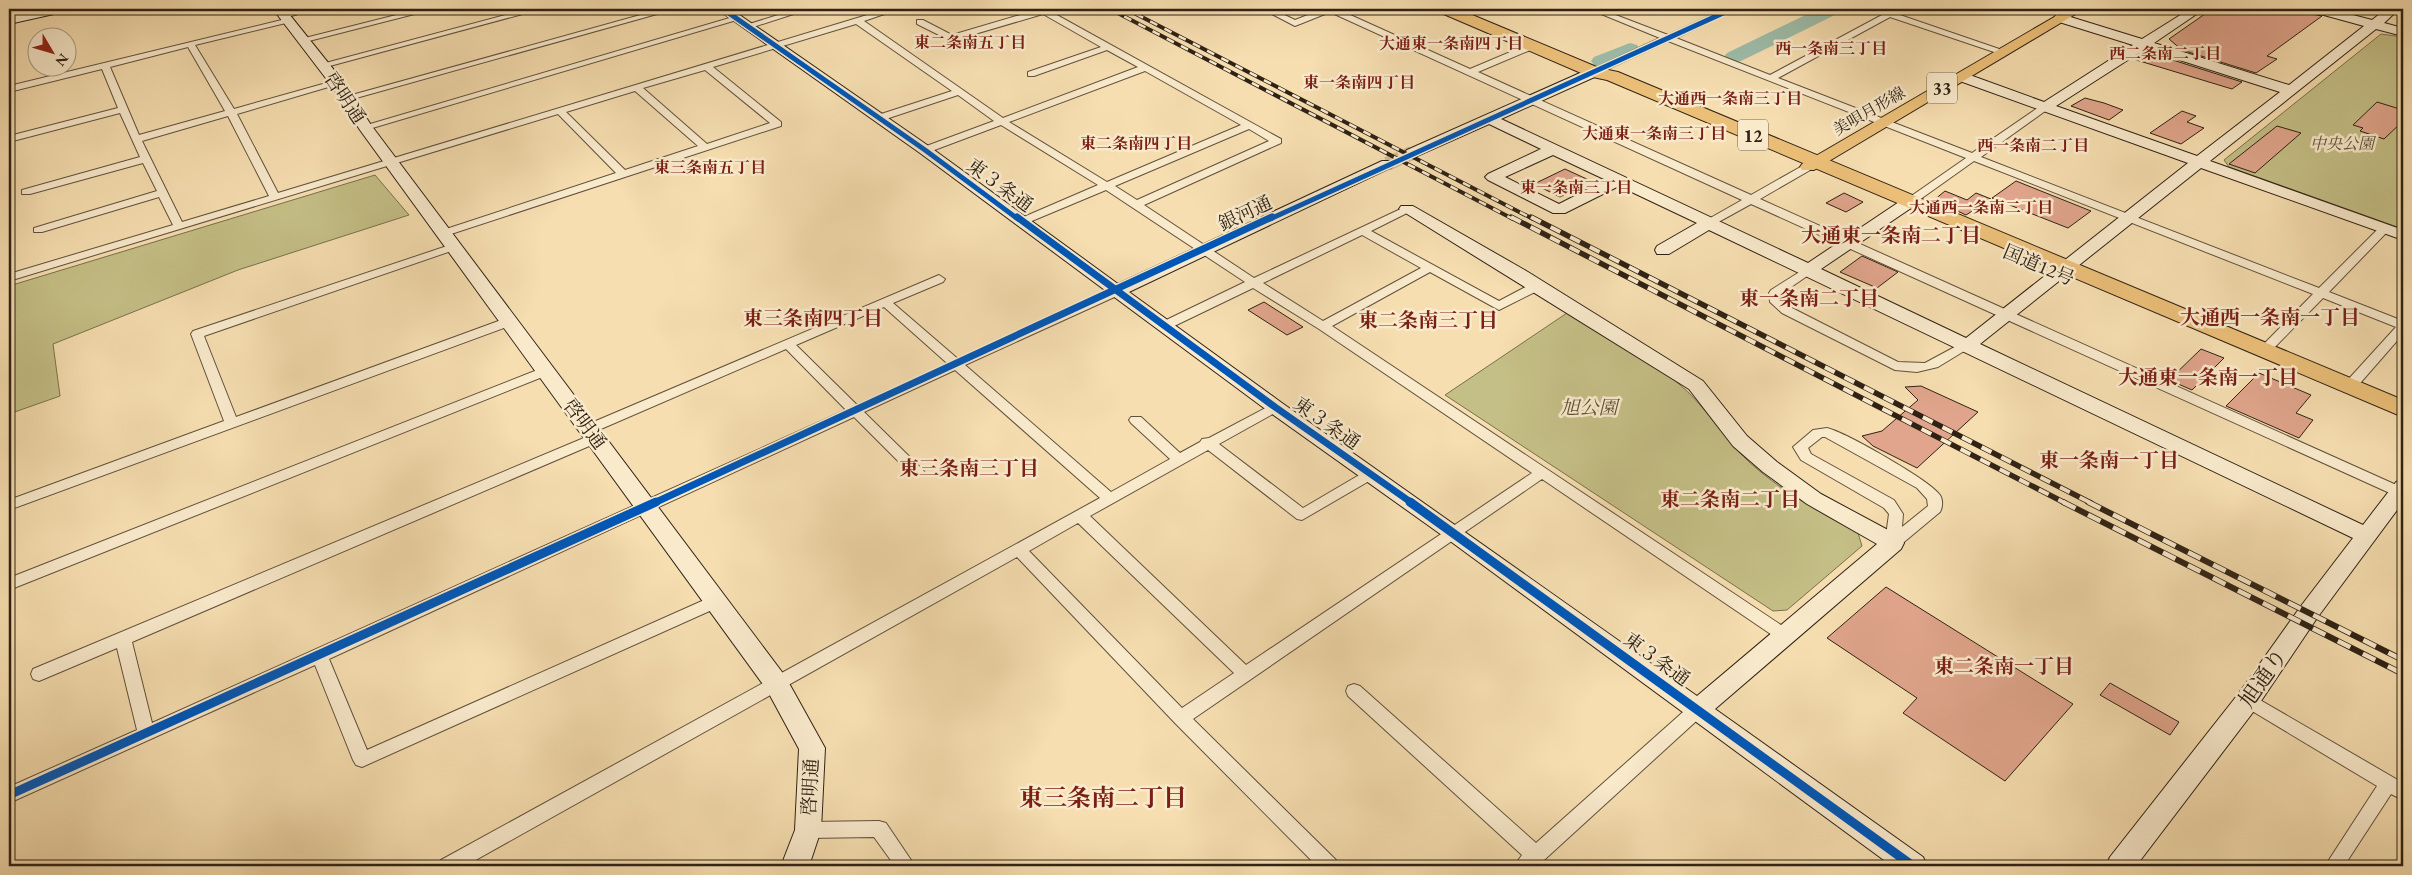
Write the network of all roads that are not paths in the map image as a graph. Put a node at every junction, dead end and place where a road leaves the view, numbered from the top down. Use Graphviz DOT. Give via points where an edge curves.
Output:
graph roads {
  1 [pos="58,9"];
  2 [pos="312,9"];
  3 [pos="430,9"];
  4 [pos="537,9"];
  5 [pos="671,9"];
  6 [pos="723,9"];
  7 [pos="805,9"];
  8 [pos="895,9"];
  9 [pos="1266,9"];
  10 [pos="1330,9"];
  11 [pos="1445,9"];
  12 [pos="1593,9"];
  13 [pos="1730,9"];
  14 [pos="1874,9"];
  15 [pos="1899,9"];
  16 [pos="2077,9"];
  17 [pos="2198,9"];
  18 [pos="2318,9"];
  19 [pos="2393,9"];
  20 [pos="1042,10"];
  21 [pos="1889,14"];
  22 [pos="284,15"];
  23 [pos="2060,18"];
  24 [pos="9,20"];
  25 [pos="856,20"];
  26 [pos="920,22"];
  27 [pos="742,23"];
  28 [pos="2374,24"];
  29 [pos="2403,32"];
  30 [pos="1669,38"];
  31 [pos="305,39"];
  32 [pos="190,44"];
  33 [pos="2144,44"];
  34 [pos="773,45"];
  35 [pos="1532,46"];
  36 [pos="1108,47"];
  37 [pos="2004,52"];
  38 [pos="105,65"];
  39 [pos="323,65"];
  40 [pos="706,66"];
  41 [pos="1145,68"];
  42 [pos="1471,72"];
  43 [pos="1594,72"];
  44 [pos="1031,74"];
  45 [pos="1962,77"];
  46 [pos="1771,78"];
  47 [pos="337,83"];
  48 [pos="636,87"];
  49 [pos="9,89"];
  50 [pos="2292,91"];
  51 [pos="959,92"];
  52 [pos="346,98"];
  53 [pos="1532,99"];
  54 [pos="2045,107"];
  55 [pos="124,109"];
  56 [pos="559,110"];
  57 [pos="231,112"];
  58 [pos="879,118"];
  59 [pos="1490,120"];
  60 [pos="1001,121"];
  61 [pos="1885,122"];
  62 [pos="1250,125"];
  63 [pos="365,127"];
  64 [pos="10,139"];
  65 [pos="136,139"];
  66 [pos="706,148"];
  67 [pos="1553,149"];
  68 [pos="925,150"];
  69 [pos="1412,153"];
  70 [pos="1975,157"];
  71 [pos="146,159"];
  72 [pos="391,162"];
  73 [pos="2199,162"];
  74 [pos="1387,164"];
  75 [pos="1812,165"];
  76 [pos="624,174"];
  77 [pos="1619,180"];
  78 [pos="1105,186"];
  79 [pos="26,192"];
  80 [pos="163,193"];
  81 [pos="275,197"];
  82 [pos="1751,200"];
  83 [pos="1136,204"];
  84 [pos="1907,204"];
  85 [pos="1407,208"];
  86 [pos="2130,217"];
  87 [pos="1023,221"];
  88 [pos="1709,223"];
  89 [pos="179,226"];
  90 [pos="2385,228"];
  91 [pos="38,230"];
  92 [pos="1362,230"];
  93 [pos="2403,235"];
  94 [pos="448,240"];
  95 [pos="1849,243"];
  96 [pos="1663,250"];
  97 [pos="1203,251"];
  98 [pos="1429,268"];
  99 [pos="1809,270"];
  100 [pos="2061,270"];
  101 [pos="9,278"];
  102 [pos="939,279"];
  103 [pos="1255,283"];
  104 [pos="1537,286"];
  105 [pos="1117,291"];
  106 [pos="2323,293"];
  107 [pos="885,302"];
  108 [pos="2006,313"];
  109 [pos="508,322"];
  110 [pos="1164,326"];
  111 [pos="1323,326"];
  112 [pos="2403,326"];
  113 [pos="789,345"];
  114 [pos="1968,345"];
  115 [pos="2264,351"];
  116 [pos="957,364"];
  117 [pos="545,371"];
  118 [pos="2350,386"];
  119 [pos="1275,407"];
  120 [pos="2403,409"];
  121 [pos="856,412"];
  122 [pos="1136,420"];
  123 [pos="2403,420"];
  124 [pos="232,423"];
  125 [pos="592,434"];
  126 [pos="1207,442"];
  127 [pos="1178,459"];
  128 [pos="1541,473"];
  129 [pos="918,474"];
  130 [pos="1371,474"];
  131 [pos="2402,491"];
  132 [pos="1109,498"];
  133 [pos="9,505"];
  134 [pos="646,507"];
  135 [pos="1078,515"];
  136 [pos="1454,533"];
  137 [pos="2368,536"];
  138 [pos="1893,543"];
  139 [pos="1018,549"];
  140 [pos="9,584"];
  141 [pos="717,601"];
  142 [pos="1784,635"];
  143 [pos="123,639"];
  144 [pos="320,656"];
  145 [pos="39,674"];
  146 [pos="1245,674"];
  147 [pos="776,683"];
  148 [pos="1354,691"];
  149 [pos="2248,700"];
  150 [pos="1698,709"];
  151 [pos="1181,718"];
  152 [pos="146,733"];
  153 [pos="2396,788"];
  154 [pos="9,795"];
  155 [pos="808,830"];
  156 [pos="1529,860"];
  157 [pos="448,866"];
  158 [pos="795,866"];
  159 [pos="906,866"];
  160 [pos="1329,866"];
  161 [pos="1913,866"];
  162 [pos="2120,866"];
  163 [pos="2334,866"];
  1 -- 24 [label="street"];
  2 -- 22 [label="street"];
  3 -- 31 [label="street"];
  4 -- 39 [label="street"];
  5 -- 52 [label="street"];
  6 -- 27 [label="street, 東３条通"];
  7 -- 27 [label="street"];
  8 -- 25 [label="street"];
  9 -- 10 [label="street" via="1295,23"];
  10 -- 42 [label="street"];
  11 -- 35 [label="highway, 国道12号 / 12"];
  12 -- 30 [label="street"];
  13 -- 30 [label="street"];
  14 -- 21 [label="street"];
  15 -- 21 [label="street"];
  16 -- 23 [label="main road, 美唄月形線 / 33"];
  17 -- 33 [label="street"];
  18 -- 28 [label="street"];
  19 -- 28 [label="street"];
  20 -- 26 [label="street" via="951,38"];
  20 -- 36 [label="street"];
  21 -- 37 [label="street"];
  21 -- 46 [label="street"];
  22 -- 31 [label="street, 啓明通"];
  22 -- 32 [label="street"];
  23 -- 33 [label="street"];
  23 -- 37 [label="main road, 美唄月形線 / 33"];
  25 -- 34 [label="street"];
  25 -- 51 [label="street"];
  27 -- 34 [label="street, 東３条通"];
  27 -- 63 [label="street"];
  28 -- 29 [label="street"];
  28 -- 50 [label="street"];
  30 -- 43 [label="street"];
  30 -- 46 [label="street"];
  31 -- 39 [label="street, 啓明通"];
  32 -- 38 [label="street"];
  32 -- 57 [label="street"];
  33 -- 50 [label="street"];
  33 -- 54 [label="street"];
  34 -- 40 [label="street"];
  34 -- 58 [label="street, 東３条通"];
  35 -- 42 [label="street"];
  35 -- 43 [label="highway, 国道12号 / 12"];
  36 -- 41 [label="street"];
  36 -- 44 [label="street"];
  37 -- 45 [label="main road, 美唄月形線 / 33"];
  38 -- 49 [label="street"];
  38 -- 55 [label="street"];
  39 -- 47 [label="street, 啓明通"];
  40 -- 48 [label="street"];
  40 -- 66 [label="street" via="777,124"];
  41 -- 60 [label="street"];
  41 -- 62 [label="street"];
  42 -- 53 [label="street"];
  43 -- 53 [label="street"];
  43 -- 75 [label="highway, 国道12号 / 12" via="1612,76"];
  45 -- 54 [label="street"];
  45 -- 61 [label="main road, 美唄月形線 / 33"];
  46 -- 61 [label="street"];
  47 -- 52 [label="street, 啓明通"];
  47 -- 57 [label="street"];
  48 -- 56 [label="street"];
  48 -- 66 [label="street"];
  50 -- 73 [label="street"];
  51 -- 58 [label="street"];
  51 -- 60 [label="street"];
  52 -- 63 [label="street, 啓明通"];
  53 -- 59 [label="street"];
  53 -- 82 [label="street"];
  54 -- 70 [label="street"];
  54 -- 73 [label="street"];
  55 -- 64 [label="street"];
  55 -- 65 [label="street"];
  56 -- 72 [label="street"];
  56 -- 76 [label="street"];
  57 -- 65 [label="street"];
  57 -- 81 [label="street"];
  58 -- 68 [label="street, 東３条通"];
  59 -- 67 [label="street"];
  59 -- 69 [label="street"];
  60 -- 68 [label="street"];
  60 -- 78 [label="street"];
  61 -- 70 [label="street"];
  61 -- 75 [label="main road, 美唄月形線 / 33"];
  62 -- 78 [label="street"];
  62 -- 83 [label="street" via="1278,141"];
  63 -- 72 [label="street, 啓明通"];
  65 -- 71 [label="street"];
  66 -- 76 [label="street"];
  67 -- 77 [label="street"];
  67 -- 77 [label="street" via="1493,177 1559,210"];
  68 -- 87 [label="street, 東３条通"];
  70 -- 84 [label="street"];
  70 -- 86 [label="street"];
  71 -- 79 [label="street"];
  71 -- 80 [label="street"];
  72 -- 81 [label="street"];
  72 -- 94 [label="street, 啓明通"];
  73 -- 86 [label="street"];
  73 -- 90 [label="street"];
  74 -- 97 [label="street, 銀河通"];
  75 -- 82 [label="street"];
  75 -- 84 [label="highway, 国道12号 / 12"];
  76 -- 94 [label="street"];
  77 -- 88 [label="street"];
  78 -- 83 [label="street"];
  78 -- 87 [label="street"];
  80 -- 89 [label="street"];
  80 -- 91 [label="street"];
  81 -- 89 [label="street"];
  82 -- 88 [label="street"];
  82 -- 95 [label="street"];
  83 -- 97 [label="street"];
  84 -- 95 [label="street"];
  84 -- 100 [label="highway, 国道12号 / 12"];
  85 -- 92 [label="street"];
  85 -- 104 [label="street"];
  86 -- 100 [label="street"];
  86 -- 106 [label="street"];
  87 -- 105 [label="street, 東３条通"];
  88 -- 96 [label="street"];
  88 -- 99 [label="street"];
  89 -- 101 [label="street"];
  90 -- 93 [label="street"];
  90 -- 106 [label="street"];
  92 -- 98 [label="street"];
  92 -- 103 [label="street"];
  94 -- 109 [label="street, 啓明通"];
  94 -- 124 [label="street" via="197,334"];
  95 -- 99 [label="street"];
  95 -- 108 [label="street"];
  97 -- 103 [label="street"];
  97 -- 105 [label="street, 銀河通"];
  98 -- 104 [label="street" via="1499,306"];
  98 -- 111 [label="street"];
  99 -- 114 [label="street"];
  99 -- 114 [label="street" via="1775,292 1776,302 1895,366 1936,365"];
  100 -- 108 [label="street"];
  100 -- 115 [label="highway, 国道12号 / 12"];
  100 -- 123 [label="highway, 国道12号 / 12"];
  102 -- 107 [label="street"];
  103 -- 110 [label="street"];
  103 -- 111 [label="street"];
  104 -- 138 [label="street" via="1696,385 1740,441 1770,467 1814,499"];
  105 -- 110 [label="street, 東３条通"];
  105 -- 116 [label="street"];
  106 -- 112 [label="street"];
  106 -- 115 [label="street"];
  107 -- 113 [label="street"];
  107 -- 116 [label="street"];
  108 -- 114 [label="street"];
  108 -- 131 [label="street"];
  109 -- 117 [label="street, 啓明通"];
  109 -- 124 [label="street"];
  110 -- 119 [label="street, 東３条通"];
  111 -- 128 [label="street"];
  112 -- 118 [label="street"];
  113 -- 121 [label="street"];
  113 -- 125 [label="street"];
  114 -- 137 [label="street"];
  115 -- 118 [label="highway, 国道12号 / 12"];
  116 -- 121 [label="street"];
  116 -- 132 [label="street"];
  117 -- 125 [label="street, 啓明通"];
  117 -- 140 [label="street"];
  118 -- 120 [label="highway, 国道12号 / 12"];
  119 -- 126 [label="street"];
  119 -- 130 [label="street, 東３条通"];
  121 -- 129 [label="street"];
  121 -- 134 [label="street"];
  122 -- 127 [label="street"];
  124 -- 133 [label="street"];
  125 -- 134 [label="street, 啓明通"];
  125 -- 143 [label="street"];
  126 -- 127 [label="street"];
  126 -- 130 [label="street" via="1302,515"];
  127 -- 132 [label="street"];
  128 -- 136 [label="street"];
  128 -- 142 [label="street"];
  130 -- 136 [label="street, 東３条通"];
  131 -- 137 [label="street, 旭通り"];
  132 -- 135 [label="street"];
  134 -- 141 [label="street, 啓明通"];
  134 -- 144 [label="street"];
  135 -- 139 [label="street"];
  135 -- 146 [label="street"];
  136 -- 146 [label="street"];
  136 -- 150 [label="street, 東３条通"];
  137 -- 149 [label="street, 旭通り" via="2309,612"];
  138 -- 138 [label="street" via="1896,514 1890,504 1806,457 1800,447 1818,433 1827,432 1922,485 1934,497 1935,508"];
  138 -- 142 [label="street"];
  139 -- 147 [label="street"];
  139 -- 151 [label="street"];
  141 -- 144 [label="street" via="362,760"];
  141 -- 147 [label="street, 啓明通"];
  142 -- 150 [label="street"];
  143 -- 145 [label="street"];
  143 -- 152 [label="street"];
  144 -- 152 [label="street"];
  146 -- 151 [label="street"];
  147 -- 155 [label="street, 啓明通" via="812,748"];
  147 -- 157 [label="street"];
  148 -- 156 [label="street"];
  149 -- 153 [label="street"];
  149 -- 162 [label="street, 旭通り"];
  150 -- 156 [label="street"];
  150 -- 161 [label="street, 東３条通"];
  151 -- 160 [label="street"];
  152 -- 154 [label="street"];
  153 -- 163 [label="street"];
  155 -- 158 [label="street, 啓明通"];
  155 -- 159 [label="street" via="879,829"];
}
